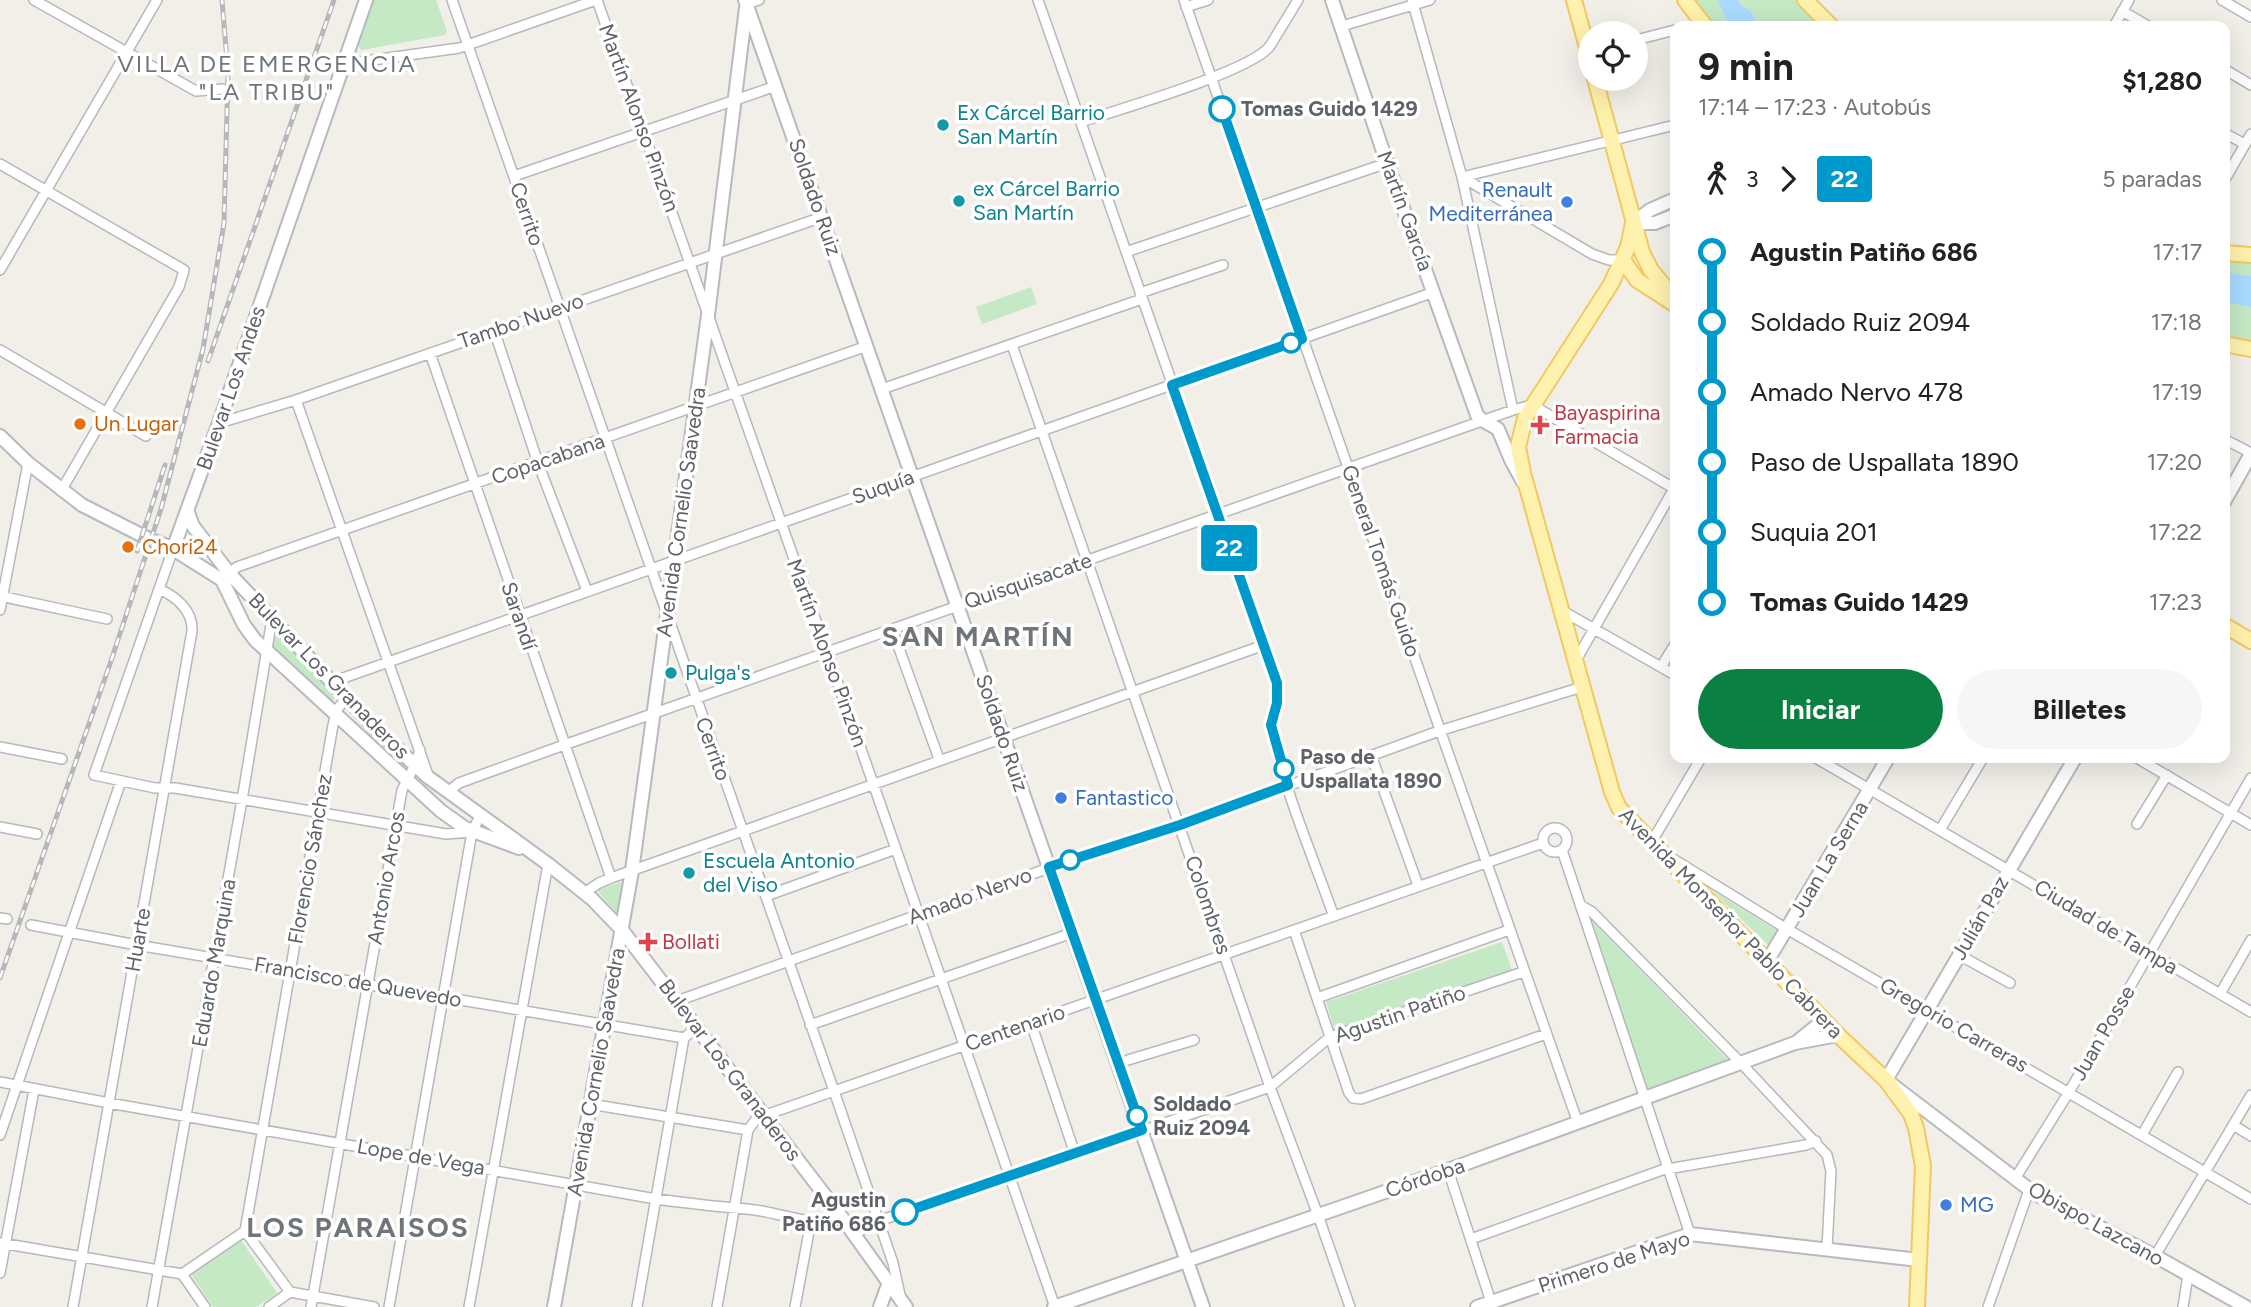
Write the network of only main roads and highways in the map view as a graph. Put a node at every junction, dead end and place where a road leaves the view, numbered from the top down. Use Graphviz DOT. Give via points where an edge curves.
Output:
graph roads {
  1 [pos="366,0"];
  2 [pos="1332,0"];
  3 [pos="1574,0"];
  4 [pos="1685,0"];
  5 [pos="1799,0"];
  6 [pos="1805,0"];
  7 [pos="750,1"];
  8 [pos="1580,21"];
  9 [pos="1698,21"];
  10 [pos="1816,21"];
  11 [pos="1826,21"];
  12 [pos="1598,91"];
  13 [pos="1670,201"];
  14 [pos="1670,217"];
  15 [pos="1633,223"];
  16 [pos="2230,253"];
  17 [pos="2251,255"];
  18 [pos="1623,260"];
  19 [pos="1637,280"];
  20 [pos="1611,284"];
  21 [pos="1670,293"];
  22 [pos="1670,302"];
  23 [pos="2230,345"];
  24 [pos="2251,349"];
  25 [pos="0,436"];
  26 [pos="2251,453"];
  27 [pos="2230,491"];
  28 [pos="1529,494"];
  29 [pos="187,510"];
  30 [pos="173,549"];
  31 [pos="229,573"];
  32 [pos="2230,629"];
  33 [pos="2251,641"];
  34 [pos="1885,763"];
  35 [pos="2072,763"];
  36 [pos="533,853"];
  37 [pos="622,930"];
  38 [pos="1768,960"];
  39 [pos="1824,1020"];
  40 [pos="1838,1035"];
  41 [pos="1795,1043"];
  42 [pos="1886,1080"];
  43 [pos="1936,1116"];
  44 [pos="1916,1128"];
  45 [pos="1188,1260"];
  46 [pos="1919,1260"];
  47 [pos="888,1285"];
  48 [pos="903,1304"];
  49 [pos="1492,1305"];
  50 [pos="554,1307"];
  51 [pos="880,1307"];
  52 [pos="1055,1307"];
  53 [pos="1203,1307"];
  54 [pos="1478,1307"];
  55 [pos="1917,1307"];
  56 [pos="2246,1307"];
  1 -- 29 [label="main road, Bulevar Los Andes"];
  2 -- 28 [label="main road, Martín García" via="1477,415 1498,429"];
  3 -- 8 [label="main road"];
  4 -- 9 [label="main road"];
  5 -- 10 [label="main road"];
  6 -- 11 [label="main road"];
  7 -- 37 [label="main road, Avenida Cornelio Saavedra"];
  7 -- 45 [label="main road, Soldado Ruiz"];
  12 -- 15 [label="main road"];
  13 -- 15 [label="main road"];
  14 -- 15 [label="main road" via="1655,223"];
  15 -- 18 [label="main road, Avenida Monseñor Pablo Cabrera"];
  15 -- 21 [label="main road" via="1651,270"];
  16 -- 17 [label="main road"];
  18 -- 19 [label="main road"];
  18 -- 20 [label="main road, Avenida Monseñor Pablo Cabrera"];
  19 -- 20 [label="main road" via="1625,278"];
  19 -- 22 [label="main road"];
  20 -- 28 [label="main road, Avenida Monseñor Pablo Cabrera" via="1522,425 1518,447"];
  23 -- 24 [label="main road"];
  25 -- 30 [label="main road" via="82,505"];
  26 -- 27 [label="main road"];
  28 -- 38 [label="main road, Avenida Monseñor Pablo Cabrera" via="1615,800 1626,817"];
  29 -- 30 [label="main road, Bulevar Los Andes"];
  29 -- 31 [label="main road, Bulevar Los Granaderos" via="193,526"];
  30 -- 31 [label="main road, Bulevar Los Granaderos"];
  30 -- 36 [label="main road, Bulevar Los Granaderos" via="222,580 244,625 267,652 441,811 472,832"];
  31 -- 36 [label="main road, Bulevar Los Granaderos" via="428,777"];
  32 -- 33 [label="main road"];
  34 -- 38 [label="main road, Juan La Serna"];
  35 -- 42 [label="main road, Julián Paz"];
  36 -- 37 [label="main road, Bulevar Los Granaderos"];
  37 -- 47 [label="main road, Bulevar Los Granaderos" via="843,1219"];
  37 -- 50 [label="main road, Avenida Cornelio Saavedra"];
  38 -- 39 [label="main road, Avenida Monseñor Pablo Cabrera"];
  39 -- 40 [label="main road, Avenida Monseñor Pablo Cabrera"];
  39 -- 41 [label="main road, Córdoba"];
  40 -- 41 [label="main road, Córdoba"];
  40 -- 42 [label="main road, Avenida Monseñor Pablo Cabrera"];
  41 -- 45 [label="main road, Córdoba"];
  42 -- 43 [label="main road, Obispo Lazcano"];
  42 -- 44 [label="main road, Avenida Monseñor Pablo Cabrera"];
  43 -- 44 [label="main road" via="1922,1117"];
  43 -- 56 [label="main road, Obispo Lazcano" via="2029,1190"];
  44 -- 46 [label="main road, Avenida Monseñor Pablo Cabrera" via="1923,1181"];
  45 -- 52 [label="main road, Córdoba"];
  45 -- 53 [label="main road, Soldado Ruiz"];
  46 -- 49 [label="main road, Primero de Mayo" via="1690,1234"];
  46 -- 55 [label="main road, Avenida Monseñor Pablo Cabrera"];
  47 -- 48 [label="main road, Bulevar Los Granaderos"];
  47 -- 51 [label="main road"];
  49 -- 54 [label="main road, Primero de Mayo"];
}
